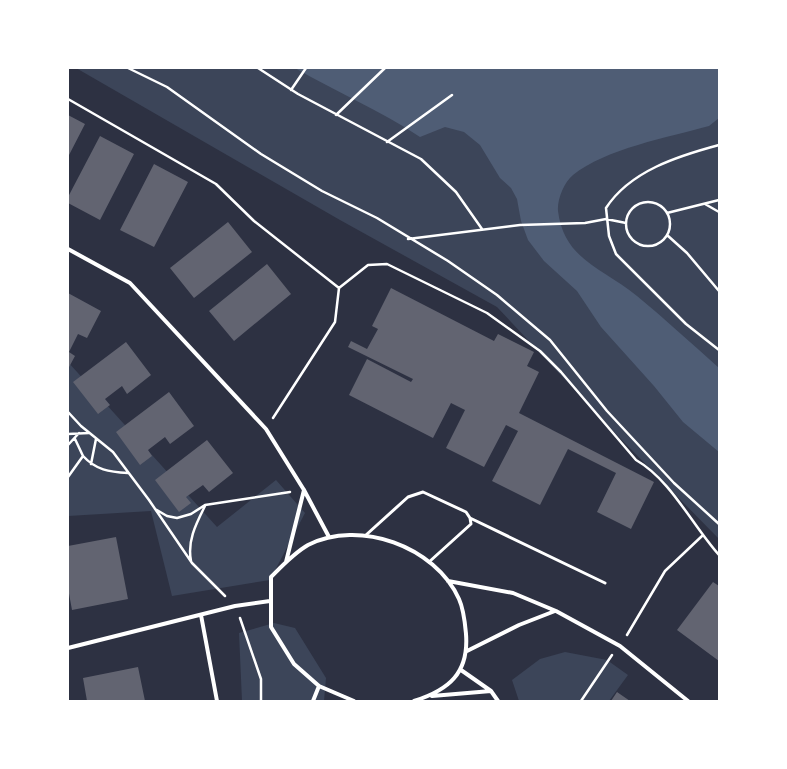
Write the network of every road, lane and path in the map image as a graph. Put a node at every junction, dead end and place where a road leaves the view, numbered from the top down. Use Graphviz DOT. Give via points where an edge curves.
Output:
graph roads {
  1 [pos="128,68"];
  2 [pos="258,68"];
  3 [pos="306,68"];
  4 [pos="385,68"];
  5 [pos="291,90"];
  6 [pos="452,95"];
  7 [pos="68,99"];
  8 [pos="336,115"];
  9 [pos="387,142"];
  10 [pos="719,145"];
  11 [pos="719,200"];
  12 [pos="704,204"];
  13 [pos="719,212"];
  14 [pos="667,213"];
  15 [pos="606,219"];
  16 [pos="626,223"];
  17 [pos="482,228"];
  18 [pos="667,235"];
  19 [pos="408,239"];
  20 [pos="68,249"];
  21 [pos="340,288"];
  22 [pos="719,291"];
  23 [pos="719,350"];
  24 [pos="68,412"];
  25 [pos="266,429"];
  26 [pos="80,433"];
  27 [pos="89,433"];
  28 [pos="68,434"];
  29 [pos="96,438"];
  30 [pos="75,439"];
  31 [pos="68,445"];
  32 [pos="83,456"];
  33 [pos="91,464"];
  34 [pos="128,473"];
  35 [pos="68,477"];
  36 [pos="304,490"];
  37 [pos="205,505"];
  38 [pos="154,508"];
  39 [pos="470,518"];
  40 [pos="719,524"];
  41 [pos="366,535"];
  42 [pos="702,536"];
  43 [pos="329,537"];
  44 [pos="719,555"];
  45 [pos="286,562"];
  46 [pos="429,562"];
  47 [pos="192,563"];
  48 [pos="448,581"];
  49 [pos="605,583"];
  50 [pos="270,601"];
  51 [pos="235,606"];
  52 [pos="556,611"];
  53 [pos="201,615"];
  54 [pos="620,646"];
  55 [pos="68,648"];
  56 [pos="467,650"];
  57 [pos="461,670"];
  58 [pos="319,686"];
  59 [pos="491,692"];
  60 [pos="431,696"];
  61 [pos="217,701"];
  62 [pos="261,701"];
  63 [pos="313,701"];
  64 [pos="354,701"];
  65 [pos="414,701"];
  66 [pos="498,701"];
  67 [pos="581,701"];
  68 [pos="688,701"];
  1 -- 19 [label="path" via="167,87 262,154 322,190 377,218"];
  2 -- 5 [label="path"];
  3 -- 5 [label="path"];
  4 -- 8 [label="path"];
  5 -- 8 [label="path"];
  6 -- 9 [label="path"];
  7 -- 21 [label="path" via="216,184 254,221"];
  8 -- 9 [label="path"];
  9 -- 17 [label="path" via="421,159 434,170 456,192"];
  10 -- 15 [label="path" via="679,156 623,187 606,208"];
  11 -- 12 [label="path"];
  12 -- 13 [label="path"];
  12 -- 14 [label="path"];
  14 -- 16 [label="path" via="655,203 639,204 628,215"];
  14 -- 18 [label="path" via="670,224"];
  15 -- 16 [label="path"];
  15 -- 17 [label="path" via="585,223"];
  15 -- 23 [label="path" via="616,254 686,324"];
  16 -- 18 [label="path" via="633,240 642,245 651,246"];
  17 -- 19 [label="path"];
  18 -- 22 [label="path" via="687,253"];
  19 -- 40 [label="path" via="497,295 550,340 617,422 674,484"];
  20 -- 25 [label="street" via="130,283"];
  21 -- 25 [label="path" via="335,322"];
  21 -- 42 [label="path" via="368,265 387,264 503,323 540,351 561,372 636,460 658,476"];
  24 -- 27 [label="path"];
  25 -- 36 [label="street"];
  26 -- 27 [label="path"];
  26 -- 28 [label="path"];
  26 -- 30 [label="path"];
  27 -- 29 [label="path"];
  29 -- 33 [label="path"];
  29 -- 34 [label="path" via="113,452"];
  30 -- 31 [label="path"];
  30 -- 32 [label="path"];
  32 -- 33 [label="path"];
  32 -- 35 [label="path"];
  33 -- 34 [label="path" via="100,469"];
  34 -- 38 [label="path"];
  36 -- 37 [label="path"];
  36 -- 43 [label="street"];
  36 -- 45 [label="street"];
  37 -- 38 [label="path" via="191,514 177,518 167,516"];
  37 -- 47 [label="path" via="189,550"];
  38 -- 47 [label="path"];
  39 -- 41 [label="lane" via="466,512 423,492 408,498"];
  39 -- 46 [label="lane" via="471,524"];
  39 -- 49 [label="lane"];
  41 -- 43 [label="street"];
  41 -- 46 [label="street" via="412,551"];
  42 -- 44 [label="path"];
  42 -- 54 [label="path" via="665,571"];
  43 -- 45 [label="street" via="307,546"];
  45 -- 50 [label="street" via="271,577"];
  46 -- 48 [label="street"];
  47 -- 51 [label="path"];
  48 -- 52 [label="street" via="513,593"];
  48 -- 56 [label="street" via="459,599 465,619"];
  50 -- 51 [label="street"];
  50 -- 58 [label="street" via="271,627 294,664"];
  51 -- 53 [label="street"];
  51 -- 62 [label="path" via="262,679"];
  52 -- 54 [label="street"];
  52 -- 56 [label="street"];
  53 -- 55 [label="street"];
  53 -- 61 [label="street"];
  54 -- 67 [label="path" via="607,660"];
  54 -- 68 [label="street"];
  56 -- 57 [label="street"];
  57 -- 59 [label="street"];
  57 -- 60 [label="street" via="450,684"];
  58 -- 63 [label="street"];
  58 -- 64 [label="street"];
  59 -- 60 [label="street"];
  59 -- 66 [label="street"];
  60 -- 65 [label="street"];
}
